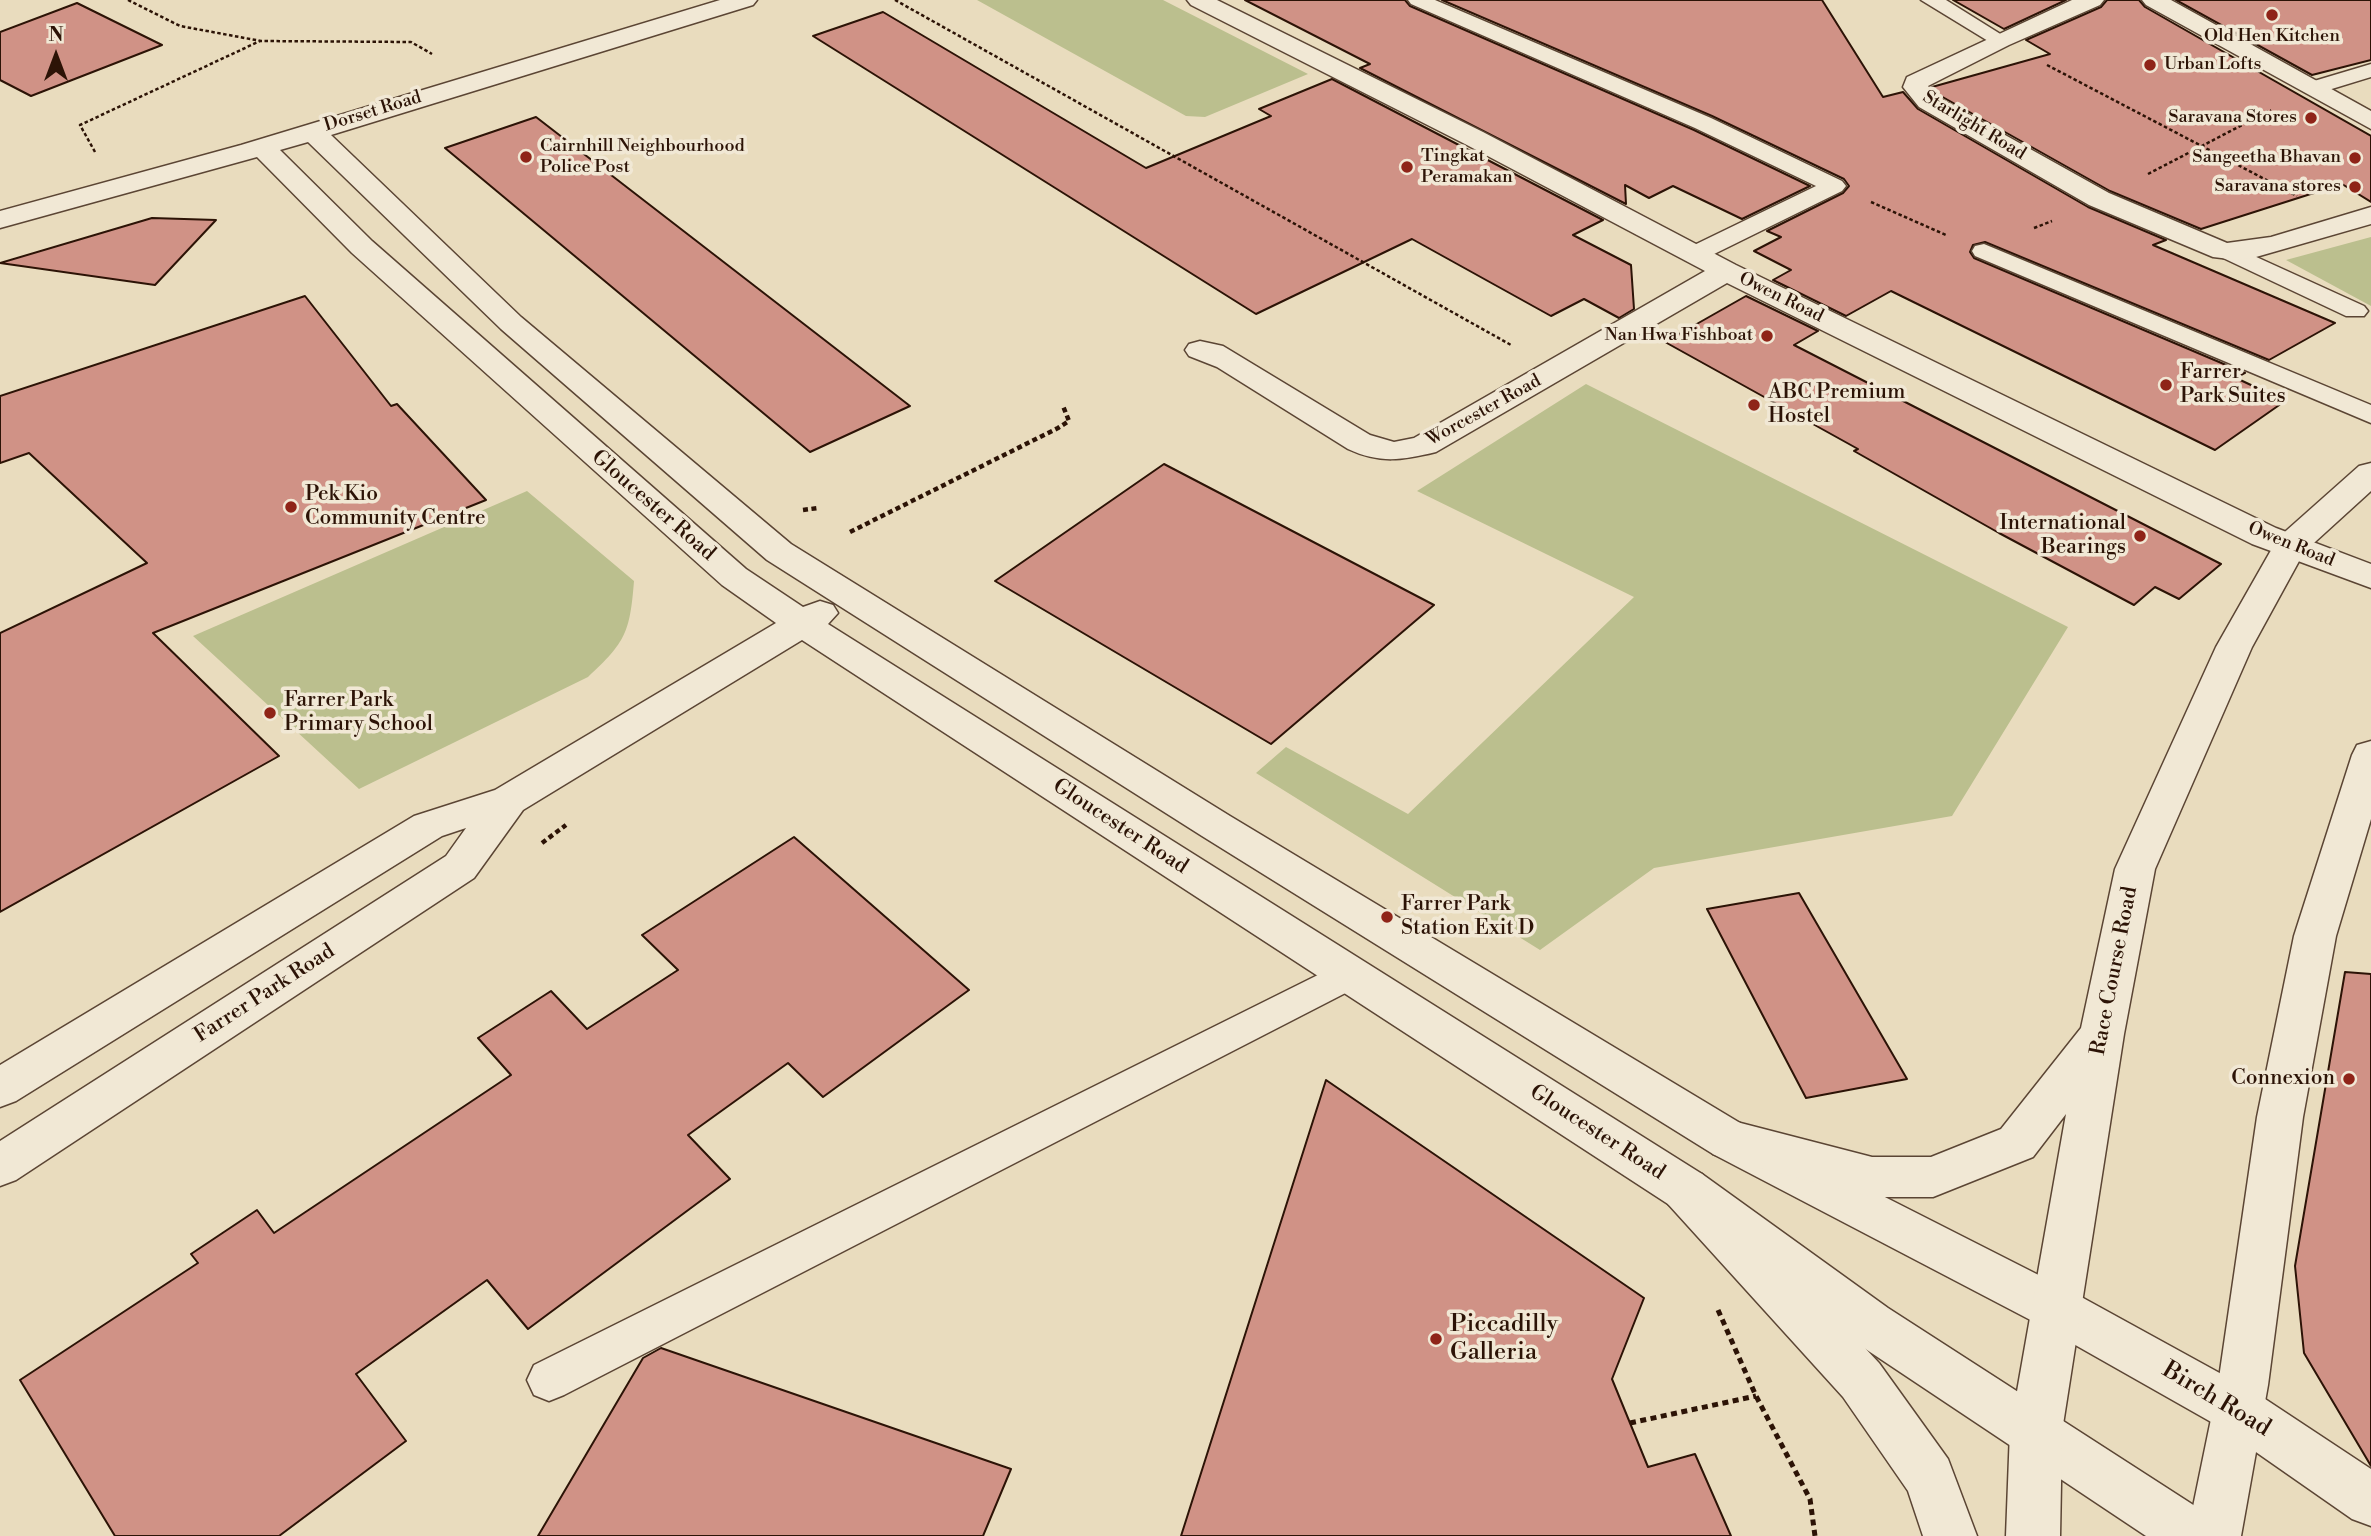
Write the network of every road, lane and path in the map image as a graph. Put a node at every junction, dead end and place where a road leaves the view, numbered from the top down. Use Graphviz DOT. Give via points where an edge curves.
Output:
graph roads {
  1 [pos="128,0"];
  2 [pos="745,0"];
  3 [pos="895,0"];
  4 [pos="1199,0"];
  5 [pos="1418,0"];
  6 [pos="1931,0"];
  7 [pos="2092,0"];
  8 [pos="2154,0"];
  9 [pos="2000,40"];
  10 [pos="261,41"];
  11 [pos="442,60"];
  12 [pos="2371,71"];
  13 [pos="2312,89"];
  14 [pos="2371,121"];
  15 [pos="312,131"];
  16 [pos="2203,145"];
  17 [pos="262,147"];
  18 [pos="96,154"];
  19 [pos="1835,186"];
  20 [pos="2099,200"];
  21 [pos="2358,219"];
  22 [pos="0,220"];
  23 [pos="1984,251"];
  24 [pos="2230,252"];
  25 [pos="1695,254"];
  26 [pos="1726,271"];
  27 [pos="2355,312"];
  28 [pos="1200,350"];
  29 [pos="1556,370"];
  30 [pos="1063,406"];
  31 [pos="2371,415"];
  32 [pos="2371,473"];
  33 [pos="849,532"];
  34 [pos="2290,546"];
  35 [pos="2371,577"];
  36 [pos="850,596"];
  37 [pos="801,624"];
  38 [pos="2371,755"];
  39 [pos="509,800"];
  40 [pos="1350,974"];
  41 [pos="2102,1034"];
  42 [pos="0,1088"];
  43 [pos="1729,1140"];
  44 [pos="0,1166"];
  45 [pos="1685,1189"];
  46 [pos="2057,1309"];
  47 [pos="549,1380"];
  48 [pos="1756,1396"];
  49 [pos="2238,1410"];
  50 [pos="1630,1423"];
  51 [pos="2036,1431"];
  52 [pos="2371,1500"];
  53 [pos="1950,1536"];
  54 [pos="2033,1536"];
  55 [pos="2193,1536"];
  56 [pos="2214,1536"];
  1 -- 10 [label="path" via="180,26"];
  2 -- 15 [label="street, Dorset Road"];
  3 -- 29 [label="path"];
  4 -- 25 [label="street, Owen Road"];
  5 -- 19 [label="lane" via="1703,123"];
  6 -- 9 [label="lane"];
  7 -- 9 [label="street, Starlight Road"];
  8 -- 13 [label="street"];
  9 -- 16 [label="path"];
  9 -- 20 [label="street, Starlight Road" via="1914,87 1928,102"];
  10 -- 11 [label="path" via="411,42"];
  10 -- 18 [label="path" via="80,125"];
  12 -- 13 [label="lane"];
  13 -- 14 [label="street"];
  13 -- 16 [label="path"];
  15 -- 17 [label="street, Dorset Road"];
  15 -- 36 [label="street" via="511,323 779,552"];
  16 -- 20 [label="path"];
  16 -- 21 [label="path"];
  17 -- 22 [label="street, Dorset Road"];
  17 -- 37 [label="street, Gloucester Road" via="349,236 450,327 734,577"];
  19 -- 23 [label="path"];
  19 -- 25 [label="lane"];
  20 -- 23 [label="path"];
  20 -- 24 [label="street, Starlight Road"];
  21 -- 24 [label="street"];
  23 -- 31 [label="lane"];
  24 -- 27 [label="lane, Starlight Road"];
  25 -- 26 [label="street, Owen Road"];
  26 -- 29 [label="street, Worcester Road"];
  26 -- 34 [label="street, Owen Road"];
  28 -- 29 [label="street, Worcester Road" via="1228,361 1359,442 1394,452 1424,445"];
  30 -- 33 [label="path" via="1069,421 1058,429"];
  32 -- 34 [label="street, Race Course Road"];
  34 -- 35 [label="street, Owen Road"];
  34 -- 41 [label="street, Race Course Road" via="2234,647 2135,869"];
  36 -- 37 [label="street, Farrer Park Road"];
  36 -- 43 [label="street"];
  37 -- 39 [label="street, Farrer Park Road"];
  37 -- 40 [label="street, Gloucester Road"];
  38 -- 49 [label="street" via="2315,936 2269,1187"];
  39 -- 42 [label="street, Farrer Park Road" via="428,827"];
  39 -- 44 [label="street, Farrer Park Road" via="460,867"];
  40 -- 45 [label="street, Gloucester Road"];
  40 -- 47 [label="lane"];
  41 -- 43 [label="street" via="2017,1143 1933,1177 1872,1177"];
  41 -- 46 [label="street, Race Course Road"];
  43 -- 46 [label="street"];
  45 -- 51 [label="street, Gloucester Road" via="1870,1324"];
  45 -- 53 [label="street" via="1861,1380 1929,1477"];
  46 -- 49 [label="street, Birch Road"];
  46 -- 51 [label="street, Race Course Road"];
  48 -- 50 [label="path"];
  49 -- 52 [label="street, Birch Road"];
  49 -- 56 [label="street"];
  51 -- 54 [label="street, Race Course Road"];
  51 -- 55 [label="street"];
}
